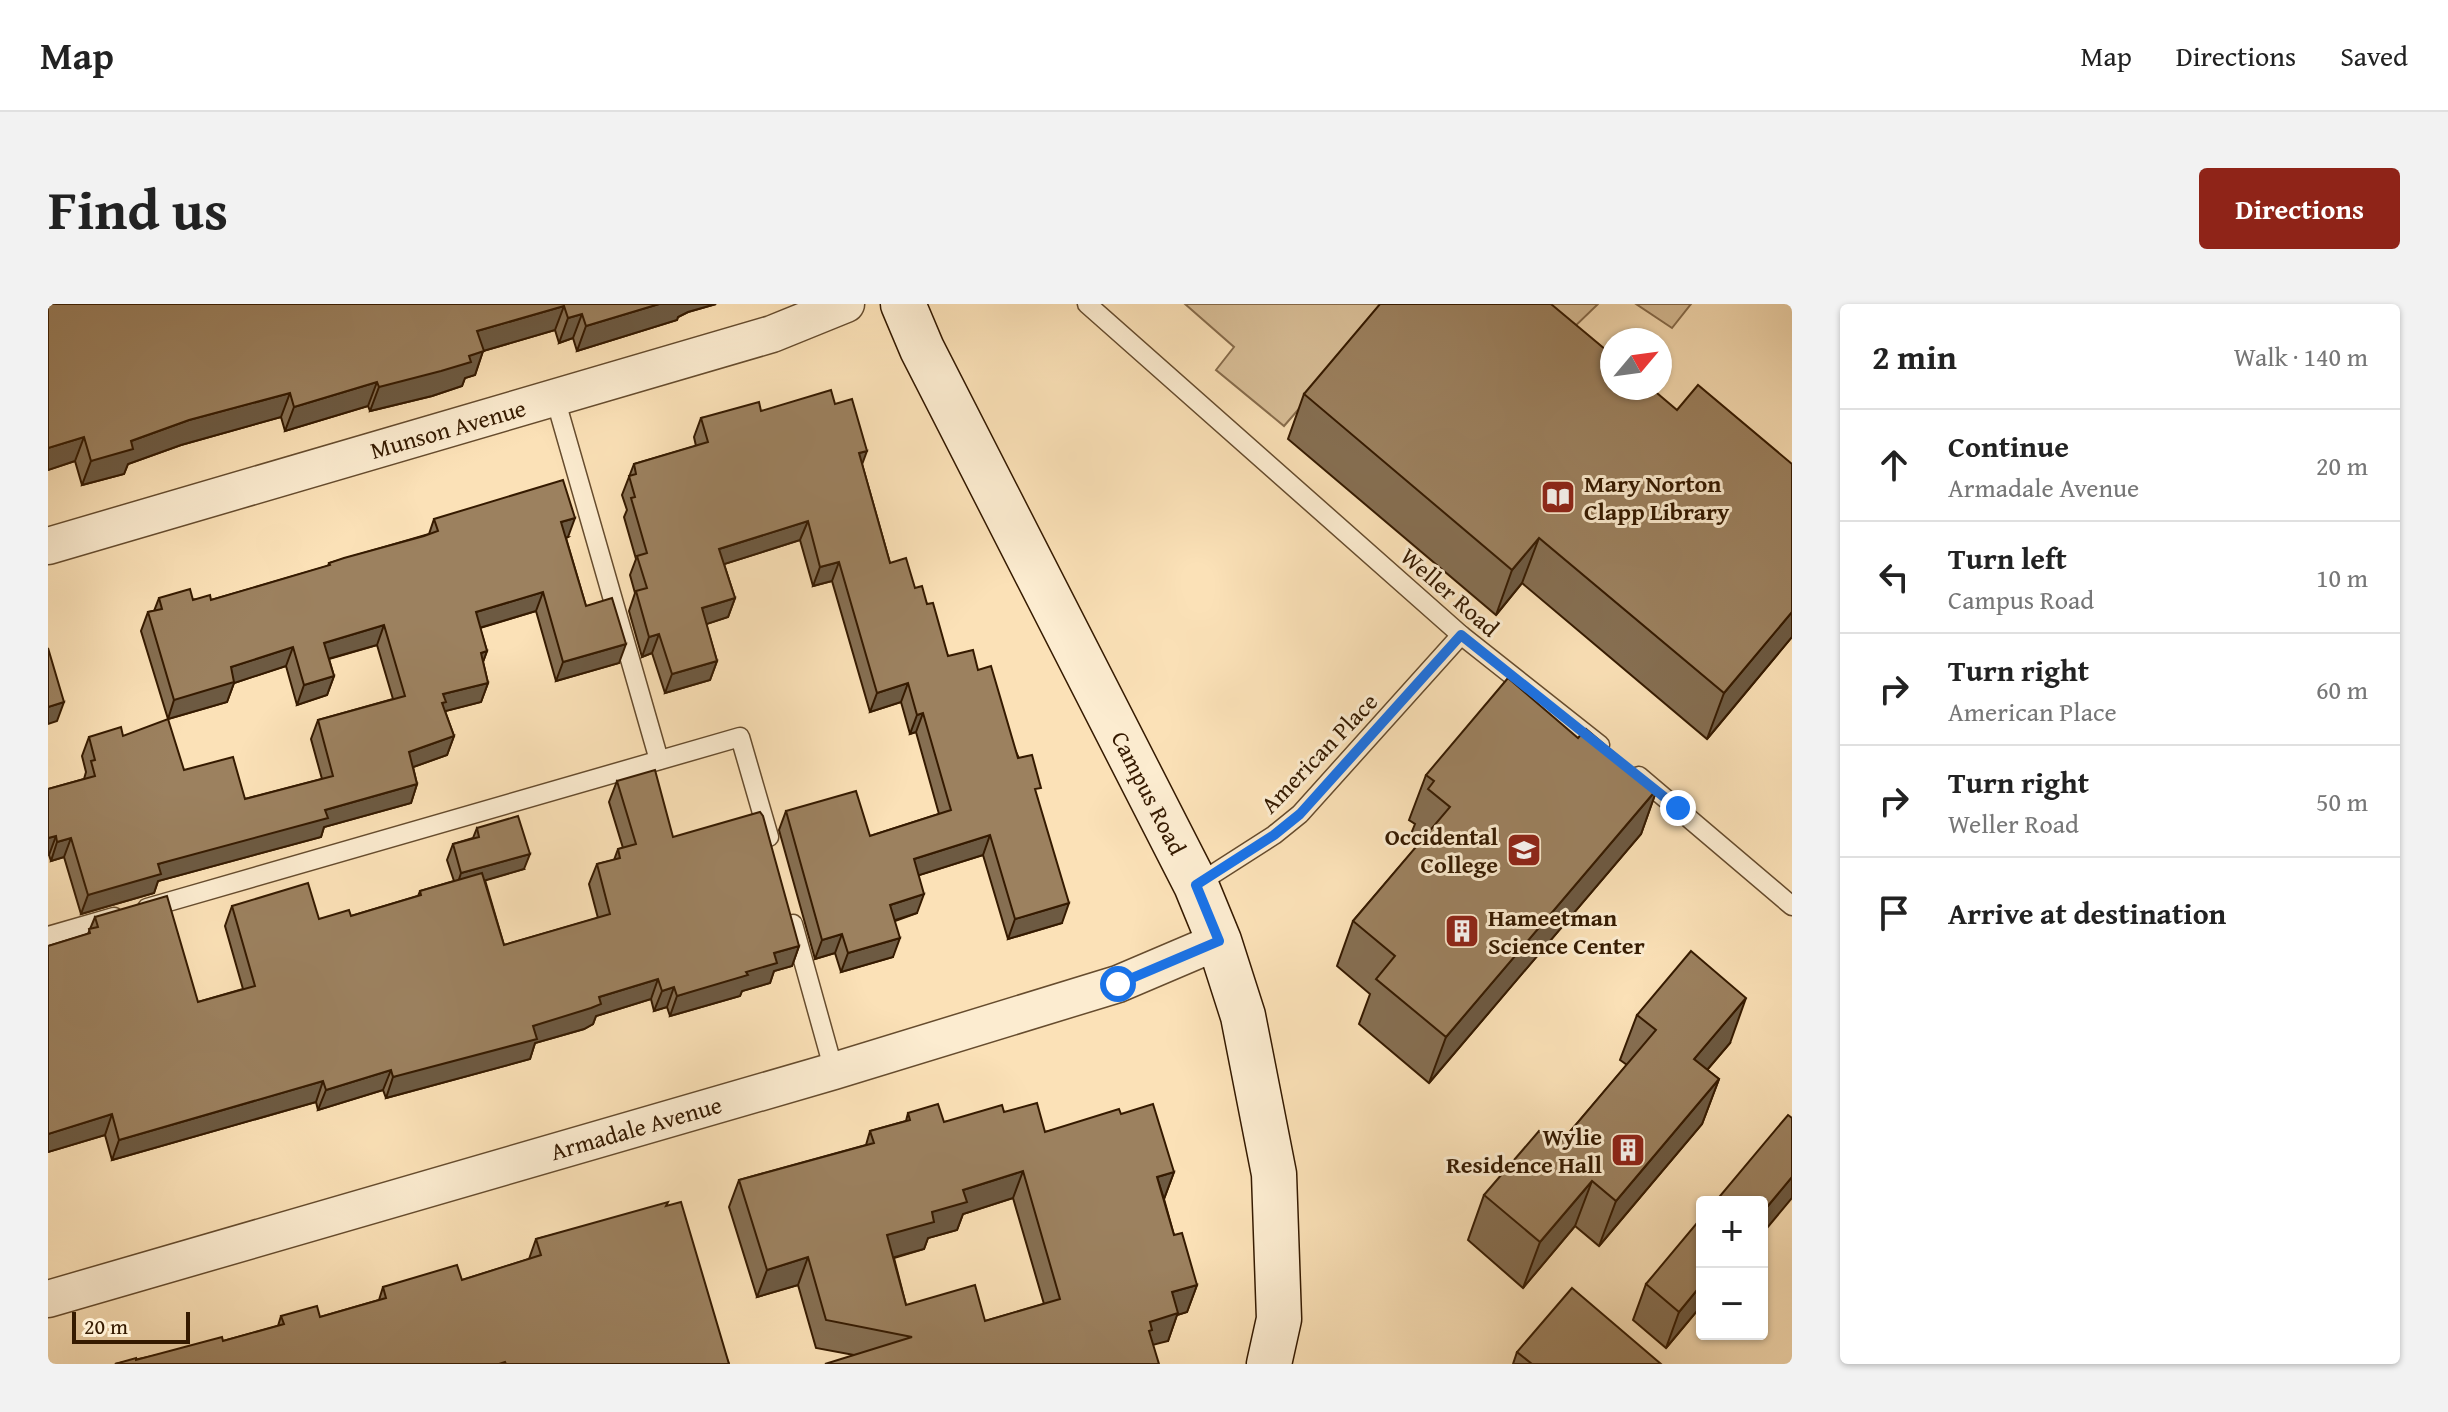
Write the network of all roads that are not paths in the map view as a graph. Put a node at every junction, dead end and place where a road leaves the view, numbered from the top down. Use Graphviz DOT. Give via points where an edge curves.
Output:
graph roads {
  1 [pos="846,304"];
  2 [pos="903,304"];
  3 [pos="1087,304"];
  4 [pos="555,398"];
  5 [pos="48,546"];
  6 [pos="1461,635"];
  7 [pos="659,760"];
  8 [pos="774,855"];
  9 [pos="1196,885"];
  10 [pos="786,899"];
  11 [pos="1792,906"];
  12 [pos="48,936"];
  13 [pos="1219,941"];
  14 [pos="834,1071"];
  15 [pos="48,1299"];
  16 [pos="1269,1364"];
  1 -- 4 [label="street, Munson Avenue" via="772,334"];
  2 -- 9 [label="street, Campus Road"];
  3 -- 6 [label="lane, Weller Road"];
  4 -- 5 [label="street, Munson Avenue"];
  4 -- 7 [label="lane"];
  6 -- 9 [label="lane, American Place" via="1300,814"];
  6 -- 11 [label="lane, Weller Road"];
  7 -- 8 [label="lane" via="740,737"];
  7 -- 12 [label="lane"];
  9 -- 13 [label="street, Campus Road"];
  10 -- 14 [label="lane"];
  13 -- 14 [label="street, Armadale Avenue" via="1118,984"];
  13 -- 16 [label="street, Campus Road" via="1243,1016 1274,1174 1279,1319"];
  14 -- 15 [label="street, Armadale Avenue"];
}
